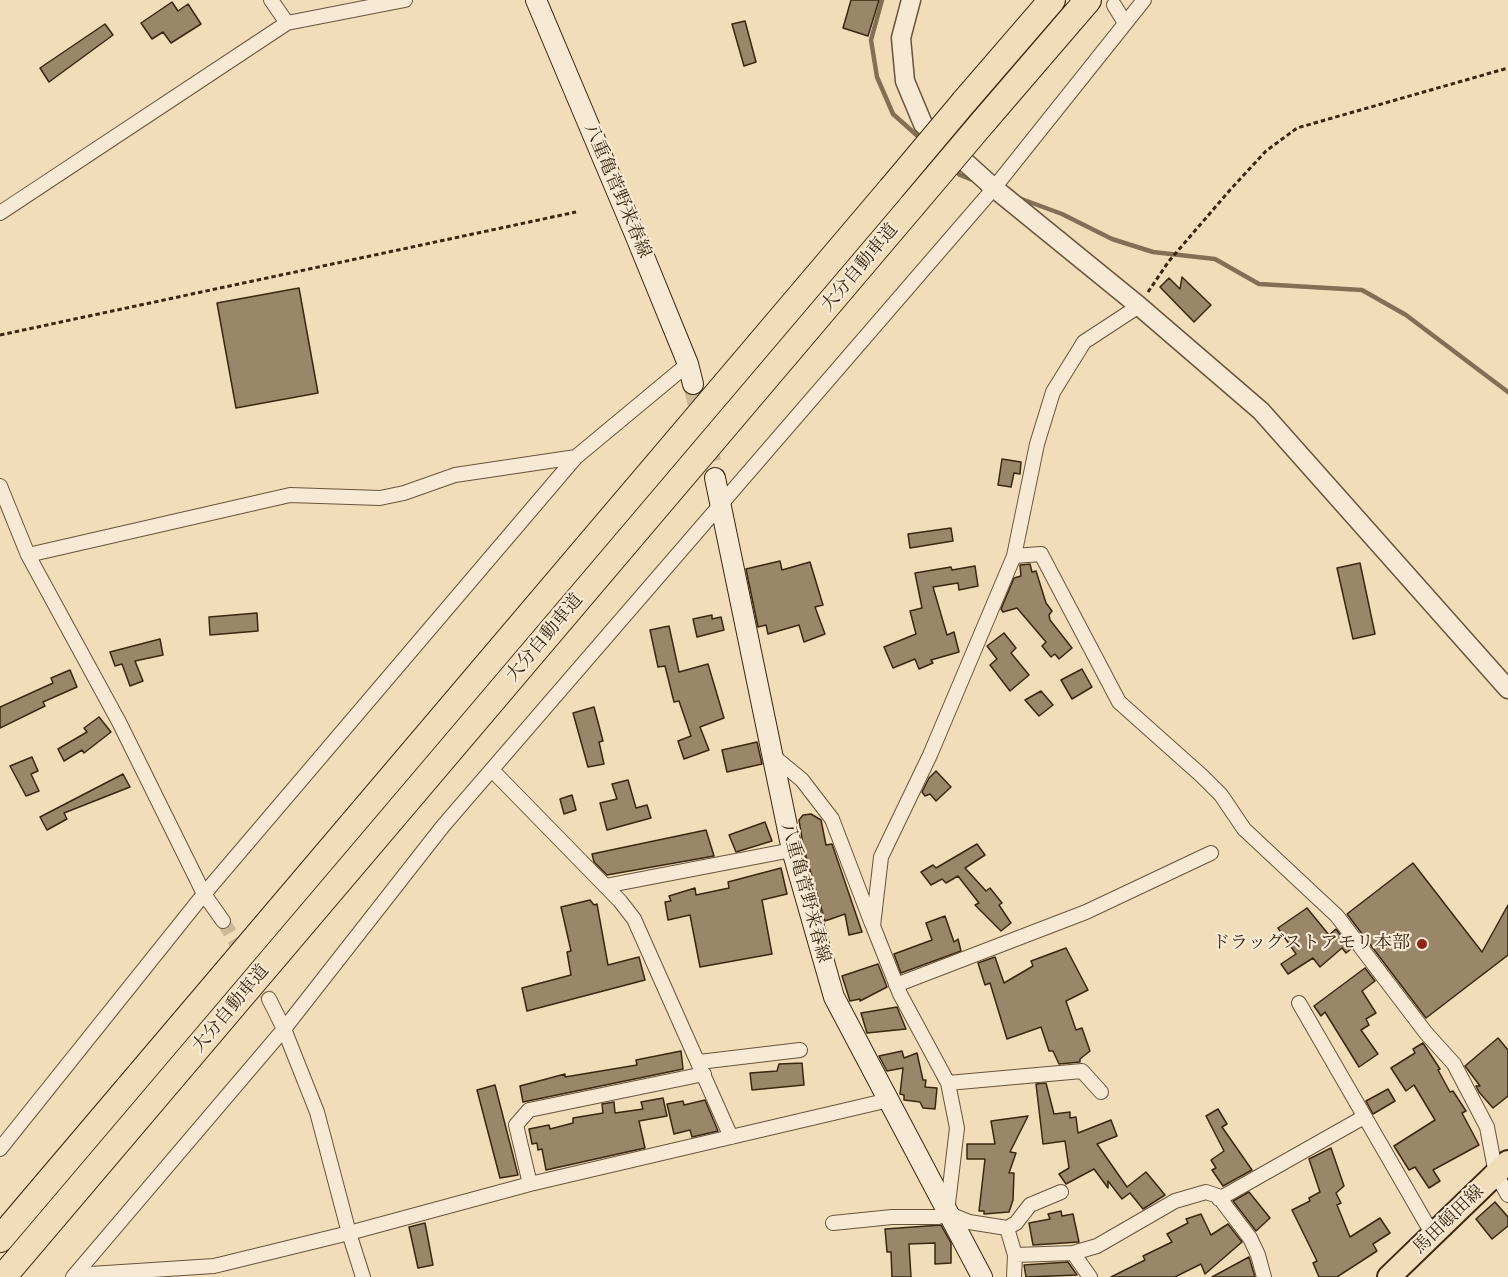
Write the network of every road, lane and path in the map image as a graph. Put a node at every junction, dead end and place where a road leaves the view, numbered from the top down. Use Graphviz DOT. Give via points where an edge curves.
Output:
graph roads {
  1 [pos="272,0"];
  2 [pos="405,0"];
  3 [pos="536,0"];
  4 [pos="911,0"];
  5 [pos="1052,0"];
  6 [pos="1088,0"];
  7 [pos="1144,0"];
  8 [pos="1114,5"];
  9 [pos="287,23"];
  10 [pos="1125,23"];
  11 [pos="1508,68"];
  12 [pos="994,188"];
  13 [pos="576,212"];
  14 [pos="0,213"];
  15 [pos="1139,306"];
  16 [pos="0,335"];
  17 [pos="688,364"];
  18 [pos="693,384"];
  19 [pos="576,457"];
  20 [pos="716,478"];
  21 [pos="0,486"];
  22 [pos="721,504"];
  23 [pos="28,555"];
  24 [pos="1014,556"];
  25 [pos="1508,689"];
  26 [pos="773,756"];
  27 [pos="492,770"];
  28 [pos="792,850"];
  29 [pos="1211,853"];
  30 [pos="605,886"];
  31 [pos="204,894"];
  32 [pos="223,921"];
  33 [pos="873,926"];
  34 [pos="896,985"];
  35 [pos="269,999"];
  36 [pos="1299,1003"];
  37 [pos="284,1029"];
  38 [pos="800,1050"];
  39 [pos="701,1068"];
  40 [pos="948,1083"];
  41 [pos="1101,1092"];
  42 [pos="889,1100"];
  43 [pos="1364,1117"];
  44 [pos="731,1137"];
  45 [pos="0,1149"];
  46 [pos="1502,1168"];
  47 [pos="530,1184"];
  48 [pos="1061,1191"];
  49 [pos="1508,1195"];
  50 [pos="1219,1199"];
  51 [pos="947,1213"];
  52 [pos="833,1223"];
  53 [pos="1007,1228"];
  54 [pos="349,1233"];
  55 [pos="1432,1235"];
  56 [pos="0,1239"];
  57 [pos="1073,1253"];
  58 [pos="1015,1255"];
  59 [pos="97,1275"];
  60 [pos="74,1276"];
  61 [pos="3,1277"];
  62 [pos="363,1277"];
  63 [pos="982,1277"];
  64 [pos="1014,1277"];
  65 [pos="1090,1277"];
  66 [pos="1264,1277"];
  67 [pos="1389,1277"];
  1 -- 9 [label="street"];
  2 -- 9 [label="street"];
  3 -- 17 [label="main road, 八重亀菅野来春線"];
  4 -- 12 [label="street" via="901,38 905,81 923,124"];
  5 -- 56 [label="highway, 大分自動車道, bridge"];
  6 -- 61 [label="highway, 大分自動車道, bridge"];
  7 -- 10 [label="street"];
  8 -- 10 [label="street"];
  9 -- 14 [label="street"];
  10 -- 12 [label="street"];
  11 -- 15 [label="path" via="1297,128 1266,151 1182,245"];
  12 -- 15 [label="street"];
  12 -- 22 [label="street"];
  13 -- 16 [label="path"];
  15 -- 24 [label="street" via="1084,342 1053,392 1037,444"];
  15 -- 25 [label="street" via="1261,411"];
  17 -- 18 [label="main road, 八重亀菅野来春線"];
  17 -- 19 [label="street"];
  19 -- 23 [label="street" via="455,475 380,498 290,495"];
  19 -- 31 [label="street"];
  20 -- 22 [label="main road, 八重亀菅野来春線"];
  21 -- 23 [label="street"];
  22 -- 26 [label="main road, 八重亀菅野来春線"];
  22 -- 27 [label="street"];
  23 -- 31 [label="street" via="119,722"];
  24 -- 33 [label="street" via="930,755 881,857"];
  24 -- 46 [label="street" via="1041,554 1119,702 1202,776 1221,795 1244,829 1338,916 1454,1064 1487,1127"];
  26 -- 28 [label="main road, 八重亀菅野来春線"];
  26 -- 33 [label="street" via="802,780 832,819"];
  27 -- 30 [label="street"];
  27 -- 37 [label="street"];
  28 -- 30 [label="street"];
  28 -- 42 [label="main road, 八重亀菅野来春線" via="834,997"];
  29 -- 34 [label="street" via="1086,912"];
  30 -- 39 [label="street" via="634,919"];
  31 -- 32 [label="street"];
  31 -- 45 [label="street"];
  33 -- 34 [label="street"];
  34 -- 40 [label="street"];
  35 -- 37 [label="street"];
  36 -- 43 [label="street"];
  37 -- 54 [label="street" via="317,1112"];
  37 -- 60 [label="street"];
  38 -- 39 [label="street"];
  39 -- 44 [label="street"];
  39 -- 47 [label="street" via="529,1110 516,1125"];
  40 -- 41 [label="street" via="1082,1071"];
  40 -- 51 [label="street" via="957,1128"];
  42 -- 44 [label="street"];
  42 -- 51 [label="main road, 八重亀菅野来春線"];
  43 -- 50 [label="street"];
  43 -- 55 [label="street"];
  44 -- 47 [label="street"];
  46 -- 49 [label="street"];
  46 -- 55 [label="main road, 馬田頓田線"];
  47 -- 54 [label="street"];
  48 -- 53 [label="street" via="1030,1205"];
  50 -- 57 [label="street" via="1206,1192 1175,1201 1097,1246"];
  50 -- 66 [label="street" via="1250,1238"];
  51 -- 52 [label="street" via="938,1217"];
  51 -- 53 [label="street" via="969,1222"];
  51 -- 63 [label="main road, 八重亀菅野来春線"];
  53 -- 58 [label="street"];
  54 -- 59 [label="street" via="214,1266"];
  54 -- 62 [label="street"];
  55 -- 67 [label="main road, 馬田頓田線"];
  57 -- 58 [label="street"];
  57 -- 65 [label="street"];
  58 -- 64 [label="street"];
  59 -- 60 [label="street"];
}
